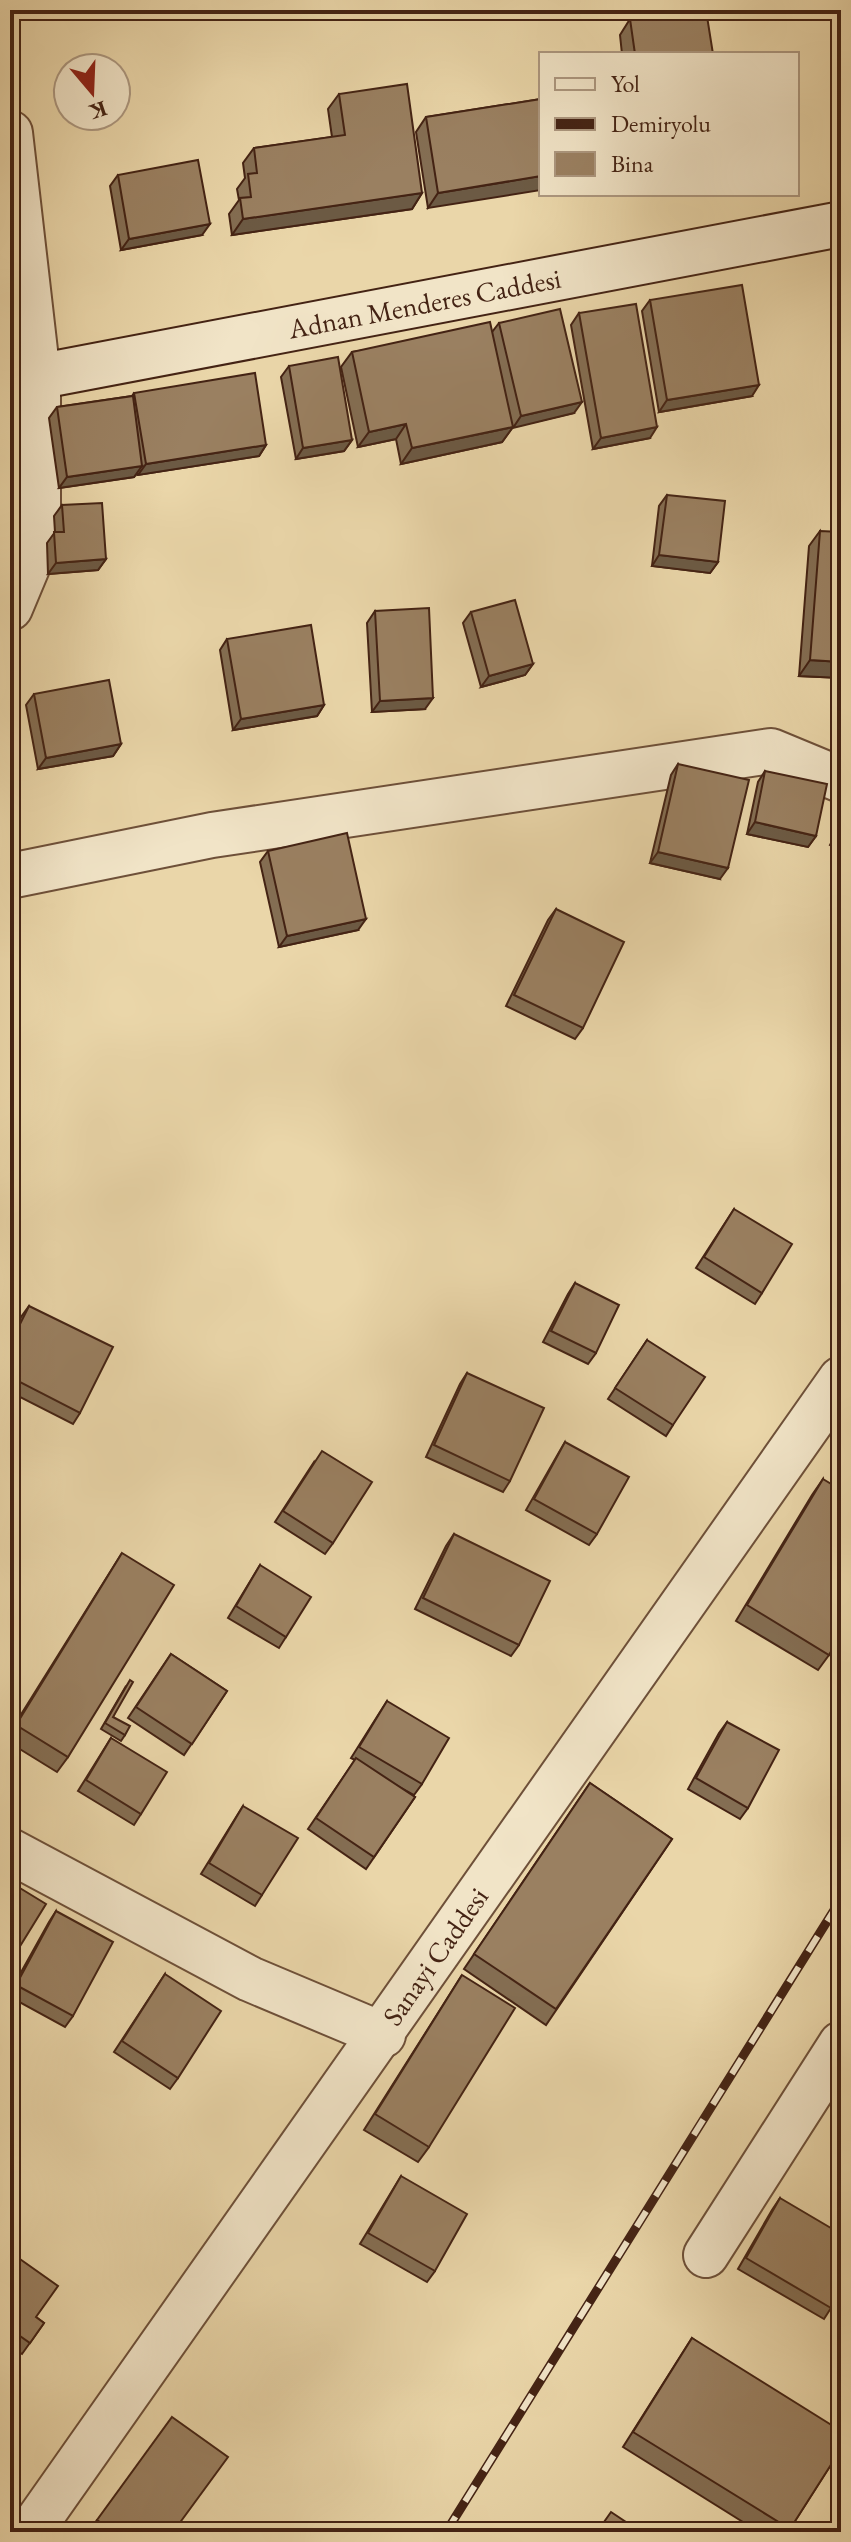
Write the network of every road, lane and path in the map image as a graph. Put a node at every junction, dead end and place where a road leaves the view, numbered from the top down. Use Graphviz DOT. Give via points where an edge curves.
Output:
graph roads {
  1 [pos="10,133"];
  2 [pos="841,224"];
  3 [pos="24,380"];
  4 [pos="10,608"];
  5 [pos="841,780"];
  6 [pos="10,876"];
  7 [pos="841,1379"];
  8 [pos="10,1851"];
  9 [pos="383,2035"];
  10 [pos="841,2044"];
  11 [pos="706,2255"];
  12 [pos="30,2532"];
  1 -- 3 [label="street"];
  2 -- 3 [label="street, Adnan Menderes Caddesi"];
  3 -- 4 [label="street" via="38,541"];
  5 -- 6 [label="street" via="771,751 212,835"];
  7 -- 9 [label="street, Sanayi Caddesi"];
  8 -- 9 [label="street" via="250,1979"];
  9 -- 12 [label="street, Sanayi Caddesi"];
  10 -- 11 [label="street"];
}
